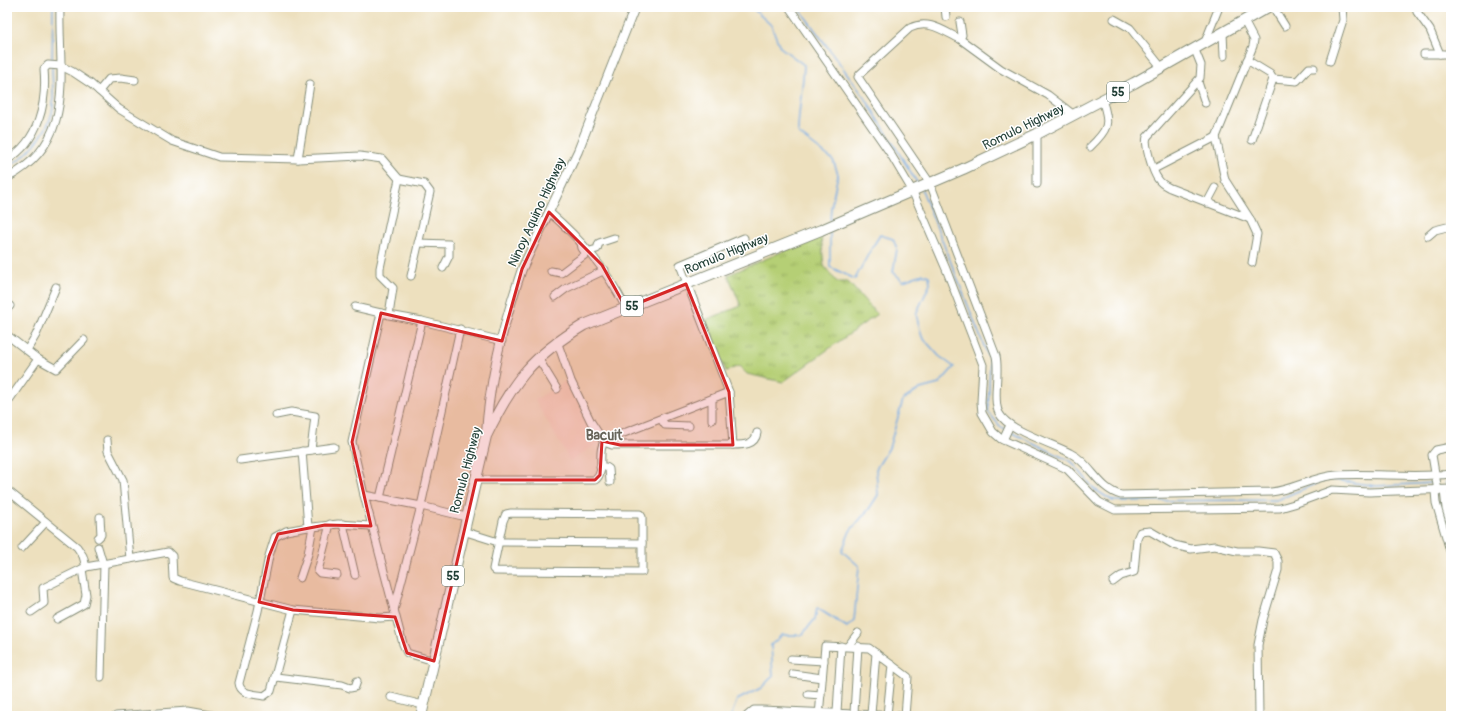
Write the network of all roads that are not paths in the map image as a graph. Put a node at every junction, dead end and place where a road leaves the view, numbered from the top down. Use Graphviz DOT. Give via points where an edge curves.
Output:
graph roads {
  1 [pos="60,7"];
  2 [pos="635,7"];
  3 [pos="789,7"];
  4 [pos="945,7"];
  5 [pos="1219,7"];
  6 [pos="1268,7"];
  7 [pos="1273,7"];
  8 [pos="1342,7"];
  9 [pos="1416,7"];
  10 [pos="946,17"];
  11 [pos="1114,20"];
  12 [pos="1244,21"];
  13 [pos="960,22"];
  14 [pos="1285,26"];
  15 [pos="1223,33"];
  16 [pos="960,39"];
  17 [pos="1205,42"];
  18 [pos="1195,50"];
  19 [pos="1424,54"];
  20 [pos="1440,54"];
  21 [pos="1451,54"];
  22 [pos="1224,56"];
  23 [pos="1247,60"];
  24 [pos="1330,61"];
  25 [pos="59,66"];
  26 [pos="1162,68"];
  27 [pos="1314,68"];
  28 [pos="1273,79"];
  29 [pos="135,80"];
  30 [pos="1198,82"];
  31 [pos="310,84"];
  32 [pos="99,92"];
  33 [pos="1102,100"];
  34 [pos="1206,103"];
  35 [pos="1074,115"];
  36 [pos="1037,134"];
  37 [pos="1216,137"];
  38 [pos="1252,140"];
  39 [pos="1090,147"];
  40 [pos="298,159"];
  41 [pos="7,160"];
  42 [pos="1154,169"];
  43 [pos="7,178"];
  44 [pos="399,179"];
  45 [pos="928,183"];
  46 [pos="1037,184"];
  47 [pos="1215,188"];
  48 [pos="913,190"];
  49 [pos="1207,203"];
  50 [pos="549,212"];
  51 [pos="1250,219"];
  52 [pos="1451,226"];
  53 [pos="1428,236"];
  54 [pos="614,238"];
  55 [pos="744,238"];
  56 [pos="418,243"];
  57 [pos="581,243"];
  58 [pos="590,251"];
  59 [pos="1252,263"];
  60 [pos="443,268"];
  61 [pos="604,270"];
  62 [pos="551,271"];
  63 [pos="411,276"];
  64 [pos="686,284"];
  65 [pos="56,287"];
  66 [pos="555,297"];
  67 [pos="355,307"];
  68 [pos="626,308"];
  69 [pos="385,314"];
  70 [pos="422,321"];
  71 [pos="460,329"];
  72 [pos="7,335"];
  73 [pos="84,340"];
  74 [pos="502,341"];
  75 [pos="557,341"];
  76 [pos="27,350"];
  77 [pos="538,358"];
  78 [pos="38,360"];
  79 [pos="557,389"];
  80 [pos="729,392"];
  81 [pos="712,398"];
  82 [pos="7,403"];
  83 [pos="276,415"];
  84 [pos="661,419"];
  85 [pos="712,420"];
  86 [pos="689,426"];
  87 [pos="1009,426"];
  88 [pos="757,433"];
  89 [pos="486,436"];
  90 [pos="1004,438"];
  91 [pos="107,440"];
  92 [pos="604,442"];
  93 [pos="733,446"];
  94 [pos="334,447"];
  95 [pos="1451,447"];
  96 [pos="311,450"];
  97 [pos="302,451"];
  98 [pos="240,460"];
  99 [pos="600,467"];
  100 [pos="1451,474"];
  101 [pos="1435,476"];
  102 [pos="476,480"];
  103 [pos="610,482"];
  104 [pos="7,490"];
  105 [pos="1442,490"];
  106 [pos="364,495"];
  107 [pos="380,498"];
  108 [pos="421,506"];
  109 [pos="100,517"];
  110 [pos="466,517"];
  111 [pos="46,522"];
  112 [pos="330,524"];
  113 [pos="343,524"];
  114 [pos="1451,525"];
  115 [pos="371,526"];
  116 [pos="311,527"];
  117 [pos="463,531"];
  118 [pos="98,538"];
  119 [pos="498,542"];
  120 [pos="642,543"];
  121 [pos="98,547"];
  122 [pos="22,548"];
  123 [pos="1451,554"];
  124 [pos="130,559"];
  125 [pos="103,564"];
  126 [pos="84,568"];
  127 [pos="355,574"];
  128 [pos="337,575"];
  129 [pos="300,578"];
  130 [pos="1113,582"];
  131 [pos="259,602"];
  132 [pos="293,610"];
  133 [pos="31,612"];
  134 [pos="395,614"];
  135 [pos="57,619"];
  136 [pos="858,633"];
  137 [pos="845,646"];
  138 [pos="858,646"];
  139 [pos="876,653"];
  140 [pos="791,659"];
  141 [pos="434,661"];
  142 [pos="824,661"];
  143 [pos="892,665"];
  144 [pos="793,674"];
  145 [pos="101,677"];
  146 [pos="276,677"];
  147 [pos="822,678"];
  148 [pos="357,681"];
  149 [pos="808,694"];
  150 [pos="821,695"];
  151 [pos="391,697"];
  152 [pos="423,705"];
  153 [pos="837,712"];
  154 [pos="854,713"];
  155 [pos="819,714"];
  156 [pos="871,714"];
  157 [pos="887,715"];
  158 [pos="116,716"];
  159 [pos="216,716"];
  160 [pos="421,716"];
  161 [pos="747,716"];
  162 [pos="900,716"];
  163 [pos="905,716"];
  164 [pos="1259,716"];
  1 -- 25 [label="street"];
  2 -- 50 [label="main road, Ninoy Aquino Highway" via="599,101"];
  3 -- 48 [label="street"];
  4 -- 10 [label="street"];
  5 -- 17 [label="street"];
  6 -- 12 [label="highway, Romulo Highway / 55"];
  7 -- 14 [label="street"];
  8 -- 24 [label="street" via="1343,20"];
  9 -- 20 [label="street" via="1430,30"];
  11 -- 26 [label="street" via="1123,23 1134,32"];
  12 -- 15 [label="highway, Romulo Highway / 55"];
  12 -- 23 [label="street" via="1254,43"];
  13 -- 16 [label="street"];
  15 -- 17 [label="highway, Romulo Highway / 55"];
  15 -- 22 [label="street"];
  16 -- 35 [label="street" via="1001,69 1048,95"];
  16 -- 45 [label="street" via="930,25 916,25 858,78"];
  17 -- 18 [label="highway, Romulo Highway / 55"];
  18 -- 26 [label="highway, Romulo Highway / 55"];
  18 -- 30 [label="street" via="1201,65"];
  19 -- 20 [label="street"];
  20 -- 21 [label="street"];
  23 -- 28 [label="street" via="1270,74"];
  23 -- 37 [label="street"];
  25 -- 32 [label="street" via="73,72"];
  25 -- 41 [label="street" via="48,65 44,69 46,82 43,111 22,148"];
  25 -- 43 [label="street" via="59,112 56,126 37,156"];
  26 -- 33 [label="highway, Romulo Highway / 55"];
  27 -- 28 [label="street" via="1309,68 1293,82"];
  28 -- 38 [label="street"];
  29 -- 32 [label="street" via="109,79"];
  30 -- 34 [label="street"];
  30 -- 42 [label="street" via="1146,140"];
  31 -- 40 [label="street"];
  32 -- 40 [label="street" via="151,130 172,141 219,157"];
  33 -- 35 [label="highway, Romulo Highway / 55"];
  33 -- 39 [label="street" via="1107,114 1106,130"];
  35 -- 36 [label="highway, Romulo Highway / 55"];
  36 -- 45 [label="highway, Romulo Highway / 55"];
  36 -- 46 [label="street"];
  37 -- 42 [label="street"];
  37 -- 51 [label="street" via="1225,180"];
  40 -- 44 [label="street" via="354,156 382,159"];
  42 -- 49 [label="street" via="1161,183"];
  44 -- 56 [label="street" via="424,184 430,192"];
  44 -- 69 [label="street" via="380,274 393,288"];
  45 -- 48 [label="highway, Romulo Highway / 55"];
  45 -- 87 [label="street" via="996,356 997,409"];
  47 -- 49 [label="street"];
  48 -- 64 [label="highway, Romulo Highway / 55"];
  48 -- 90 [label="street" via="983,365 982,413 993,432"];
  49 -- 51 [label="street"];
  50 -- 57 [label="street"];
  50 -- 74 [label="main road, Ninoy Aquino Highway" via="522,268"];
  51 -- 59 [label="street" via="1257,234"];
  52 -- 53 [label="street" via="1435,230"];
  54 -- 58 [label="street" via="599,243 597,249"];
  55 -- 64 [label="street" via="680,263"];
  56 -- 60 [label="street" via="449,244 449,256"];
  56 -- 63 [label="street"];
  57 -- 58 [label="street"];
  57 -- 62 [label="street" via="586,254 561,273"];
  58 -- 61 [label="street"];
  61 -- 66 [label="street" via="566,288"];
  61 -- 68 [label="street"];
  64 -- 68 [label="highway, Romulo Highway / 55"];
  64 -- 80 [label="street"];
  65 -- 76 [label="street"];
  67 -- 69 [label="street"];
  68 -- 75 [label="highway, Romulo Highway / 55" via="584,325"];
  69 -- 70 [label="street"];
  69 -- 106 [label="street" via="352,442"];
  70 -- 71 [label="street"];
  70 -- 107 [label="street"];
  71 -- 74 [label="street"];
  71 -- 108 [label="street"];
  72 -- 76 [label="street"];
  73 -- 78 [label="street" via="58,368 50,368"];
  74 -- 89 [label="main road, Ninoy Aquino Highway" via="490,395"];
  75 -- 77 [label="highway, Romulo Highway / 55"];
  75 -- 92 [label="street" via="571,381"];
  76 -- 78 [label="street"];
  77 -- 79 [label="street"];
  77 -- 89 [label="highway, Romulo Highway / 55" via="516,382 499,408"];
  78 -- 82 [label="street"];
  80 -- 81 [label="street"];
  80 -- 93 [label="street"];
  81 -- 84 [label="street"];
  81 -- 85 [label="street"];
  83 -- 96 [label="street" via="291,412 315,416"];
  84 -- 86 [label="street" via="665,425"];
  84 -- 92 [label="street"];
  87 -- 90 [label="street"];
  87 -- 101 [label="street" via="1072,453 1087,465 1107,490 1121,495 1271,492 1337,475"];
  88 -- 93 [label="street" via="755,441"];
  89 -- 102 [label="highway, Romulo Highway / 55"];
  90 -- 105 [label="street" via="1068,469 1099,502 1115,510 1280,508 1332,490"];
  91 -- 124 [label="street" via="108,451 123,480"];
  92 -- 93 [label="street" via="620,445"];
  92 -- 99 [label="street"];
  94 -- 96 [label="street"];
  95 -- 101 [label="street" via="1436,450 1432,455"];
  96 -- 97 [label="street"];
  97 -- 98 [label="street"];
  97 -- 116 [label="street"];
  99 -- 102 [label="street" via="600,475 595,480"];
  99 -- 103 [label="street" via="610,469"];
  100 -- 101 [label="street"];
  101 -- 105 [label="street"];
  102 -- 110 [label="highway, Romulo Highway / 55"];
  104 -- 111 [label="street"];
  105 -- 114 [label="street"];
  105 -- 123 [label="street" via="1436,503"];
  106 -- 107 [label="street"];
  106 -- 115 [label="street"];
  107 -- 108 [label="street"];
  108 -- 110 [label="street"];
  108 -- 134 [label="street"];
  109 -- 118 [label="street" via="102,535"];
  110 -- 117 [label="highway, Romulo Highway / 55"];
  111 -- 122 [label="street"];
  111 -- 126 [label="street" via="77,547 83,556"];
  112 -- 113 [label="street"];
  112 -- 116 [label="street"];
  112 -- 128 [label="street" via="318,571"];
  113 -- 115 [label="street"];
  113 -- 127 [label="street"];
  115 -- 134 [label="street"];
  116 -- 129 [label="street" via="308,554"];
  116 -- 131 [label="street" via="286,530 275,537"];
  117 -- 119 [label="street"];
  117 -- 141 [label="highway, Romulo Highway / 55"];
  119 -- 120 [label="street"];
  119 -- 120 [label="street" via="508,513 608,513 642,515"];
  119 -- 120 [label="street" via="493,569 497,572 642,572"];
  121 -- 125 [label="street"];
  124 -- 125 [label="street"];
  124 -- 131 [label="street" via="168,552 172,556 172,575 175,580"];
  125 -- 126 [label="street"];
  125 -- 145 [label="street"];
  126 -- 133 [label="street" via="43,588 44,603"];
  126 -- 135 [label="street" via="84,604"];
  130 -- 164 [label="street" via="1134,572 1138,535 1143,531 1150,531 1174,545 1191,549 1215,546 1236,551 1274,553 1278,561 1278,570 1258,645"];
  131 -- 132 [label="street"];
  131 -- 146 [label="street" via="239,686 246,693 264,696 271,691"];
  132 -- 134 [label="street" via="380,618"];
  132 -- 146 [label="street"];
  134 -- 141 [label="street" via="407,652"];
  136 -- 137 [label="street"];
  137 -- 138 [label="street"];
  137 -- 142 [label="street" via="825,646"];
  137 -- 153 [label="street"];
  138 -- 139 [label="street" via="871,645"];
  138 -- 154 [label="street"];
  139 -- 143 [label="street"];
  139 -- 156 [label="street"];
  140 -- 142 [label="street"];
  141 -- 152 [label="highway, Romulo Highway / 55"];
  142 -- 147 [label="street"];
  143 -- 157 [label="street"];
  143 -- 163 [label="street" via="908,676"];
  144 -- 147 [label="street"];
  146 -- 148 [label="street" via="352,688 357,685"];
  147 -- 150 [label="street"];
  149 -- 150 [label="street"];
  150 -- 155 [label="street"];
  151 -- 152 [label="street"];
  152 -- 160 [label="highway, Romulo Highway / 55"];
  153 -- 154 [label="street"];
  153 -- 155 [label="street"];
  154 -- 156 [label="street"];
  155 -- 161 [label="street" via="754,710"];
  156 -- 157 [label="street"];
  157 -- 162 [label="street"];
  158 -- 159 [label="street" via="188,711"];
}
